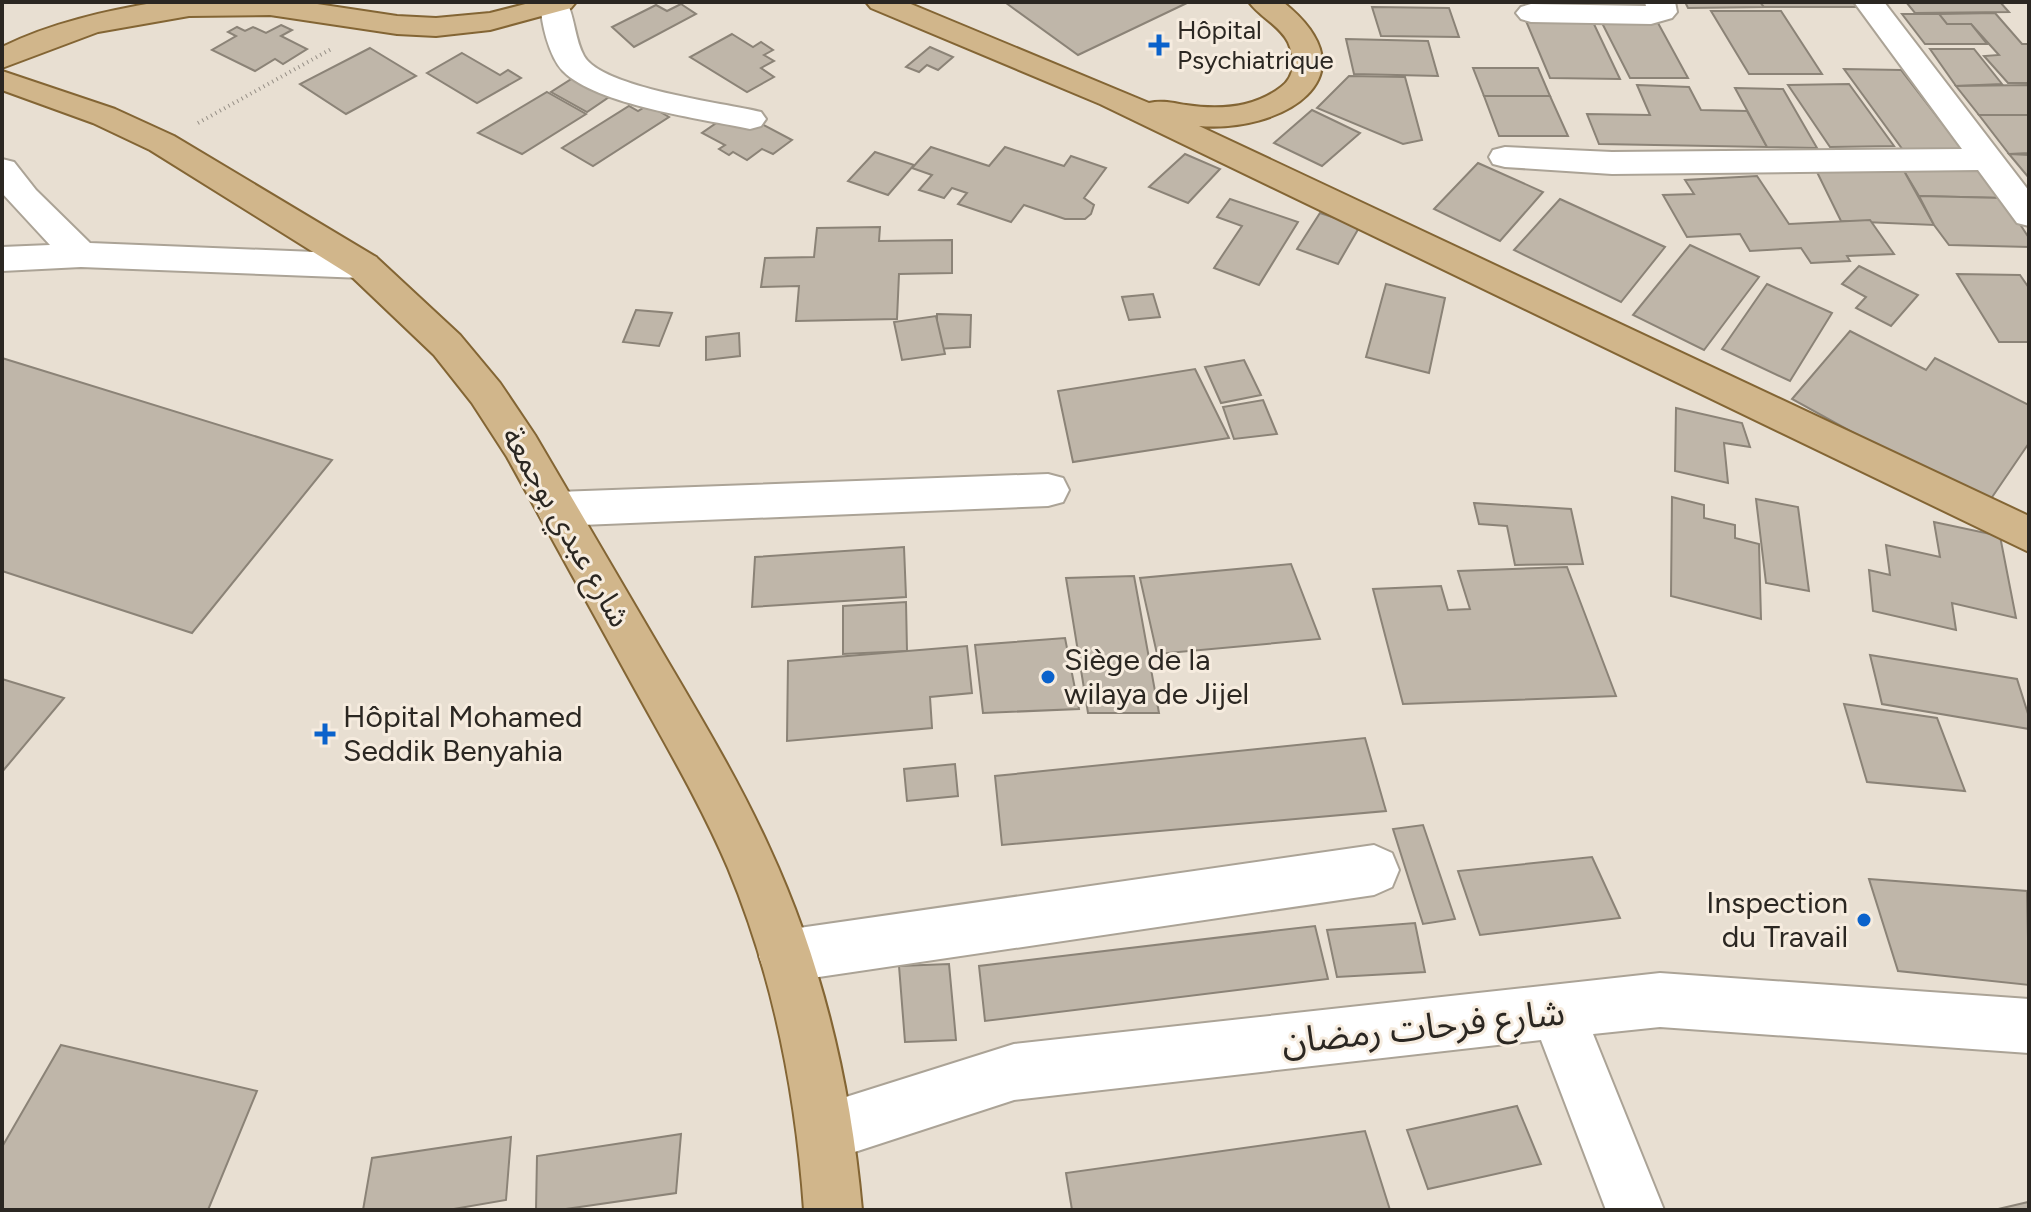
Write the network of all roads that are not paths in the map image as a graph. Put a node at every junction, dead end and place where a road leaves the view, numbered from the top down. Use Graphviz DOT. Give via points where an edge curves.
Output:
graph roads {
  1 [pos="881,2"];
  2 [pos="1264,2"];
  3 [pos="1660,2"];
  4 [pos="1869,2"];
  5 [pos="557,3"];
  6 [pos="1531,13"];
  7 [pos="2,59"];
  8 [pos="2,80"];
  9 [pos="1111,97"];
  10 [pos="750,119"];
  11 [pos="1505,157"];
  12 [pos="1987,159"];
  13 [pos="2,170"];
  14 [pos="2029,215"];
  15 [pos="81,255"];
  16 [pos="2,259"];
  17 [pos="363,266"];
  18 [pos="1048,490"];
  19 [pos="557,509"];
  20 [pos="2029,535"];
  21 [pos="1374,870"];
  22 [pos="785,956"];
  23 [pos="1557,1011"];
  24 [pos="2029,1026"];
  25 [pos="827,1132"];
  26 [pos="833,1210"];
  27 [pos="1635,1210"];
  1 -- 9 [label="main road"];
  2 -- 9 [label="main road" via="1292,27 1310,58 1305,82 1289,97 1257,111 1222,117 1164,111"];
  3 -- 6 [label="street" via="1662,12 1651,15"];
  4 -- 12 [label="street"];
  5 -- 7 [label="main road" via="507,19 417,27 267,6 206,6 148,13 58,36"];
  5 -- 10 [label="street" via="572,63 587,74 616,88"];
  8 -- 17 [label="main road, شارع عبدي بوجمعة" via="92,111 162,143"];
  9 -- 20 [label="main road"];
  11 -- 12 [label="street" via="1612,163"];
  12 -- 14 [label="street"];
  13 -- 15 [label="street"];
  15 -- 16 [label="street"];
  15 -- 17 [label="street"];
  17 -- 19 [label="main road, شارع عبدي بوجمعة" via="447,345 486,393"];
  18 -- 19 [label="street"];
  19 -- 22 [label="main road, شارع عبدي بوجمعة" via="714,785 752,865"];
  21 -- 22 [label="street"];
  22 -- 25 [label="main road, شارع عبدي بوجمعة"];
  23 -- 24 [label="street, شارع فرحات رمضان" via="1660,1000"];
  23 -- 25 [label="street, شارع فرحات رمضان" via="1014,1072"];
  23 -- 27 [label="street"];
  25 -- 26 [label="main road, شارع عبدي بوجمعة"];
}
